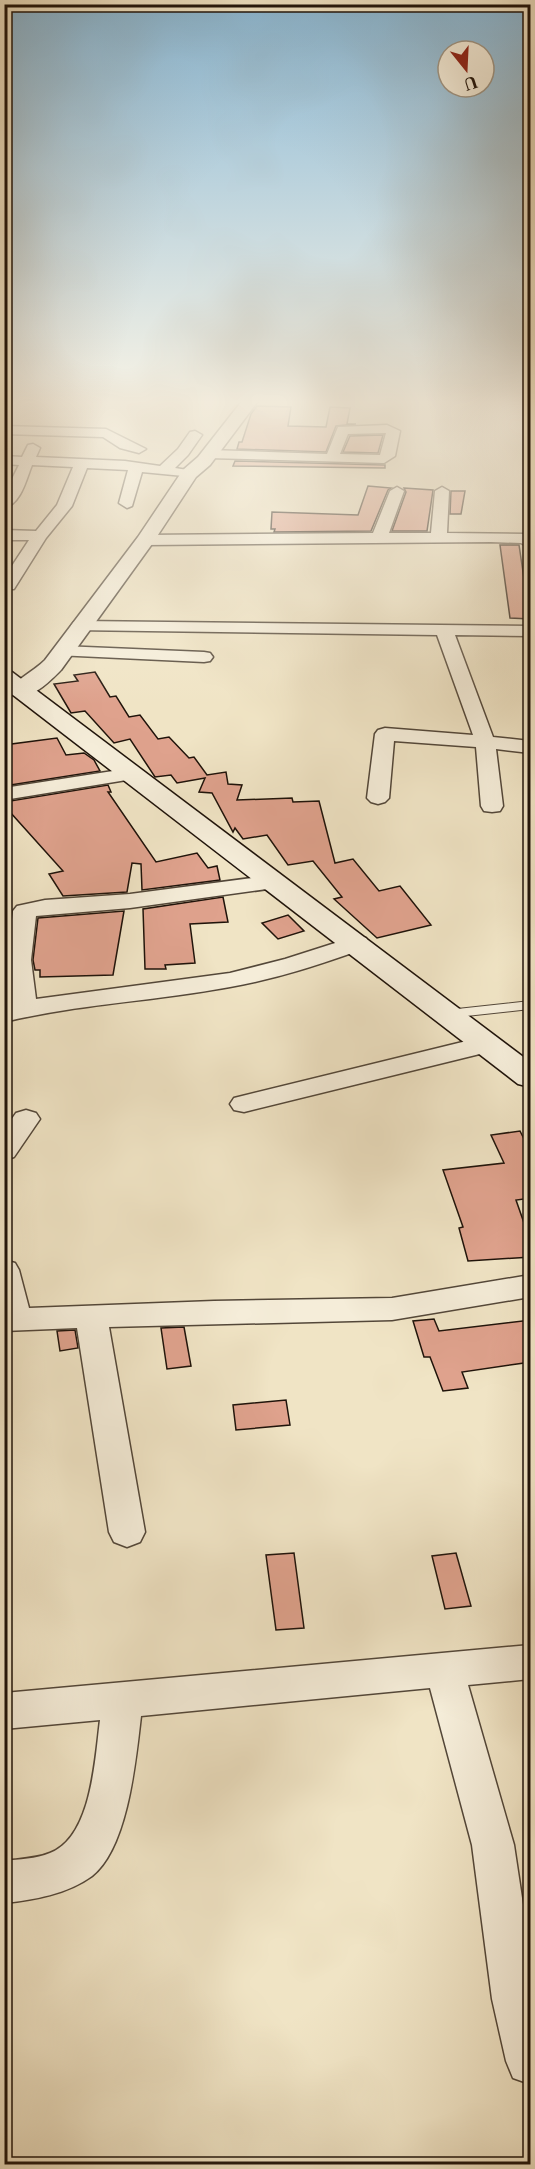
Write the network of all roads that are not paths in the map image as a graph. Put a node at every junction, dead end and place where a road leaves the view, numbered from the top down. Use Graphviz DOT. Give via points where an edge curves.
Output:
graph roads {
  1 [pos="65,502"];
  2 [pos="171,502"];
  3 [pos="392,502"];
  4 [pos="441,502"];
  5 [pos="314,523"];
  6 [pos="261,524"];
  7 [pos="4,535"];
  8 [pos="40,536"];
  9 [pos="380,536"];
  10 [pos="439,536"];
  11 [pos="256,539"];
  12 [pos="328,539"];
  13 [pos="145,540"];
  14 [pos="529,541"];
  15 [pos="8,585"];
  16 [pos="80,626"];
  17 [pos="444,630"];
  18 [pos="531,631"];
  19 [pos="62,651"];
  20 [pos="204,657"];
  21 [pos="10,686"];
  22 [pos="485,742"];
  23 [pos="531,747"];
  24 [pos="132,774"];
  25 [pos="4,794"];
  26 [pos="378,798"];
  27 [pos="492,806"];
  28 [pos="274,882"];
  29 [pos="357,943"];
  30 [pos="531,1005"];
  31 [pos="14,1012"];
  32 [pos="448,1014"];
  33 [pos="487,1044"];
  34 [pos="531,1077"];
  35 [pos="244,1104"];
  36 [pos="26,1119"];
  37 [pos="4,1151"];
  38 [pos="4,1270"];
  39 [pos="531,1286"];
  40 [pos="91,1317"];
  41 [pos="10,1320"];
  42 [pos="127,1532"];
  43 [pos="531,1662"];
  44 [pos="445,1672"];
  45 [pos="123,1701"];
  46 [pos="4,1711"];
  47 [pos="4,1882"];
  48 [pos="531,2061"];
  1 -- 8 [label="street"];
  2 -- 13 [label="street"];
  3 -- 9 [label="street"];
  4 -- 10 [label="street"];
  5 -- 12 [label="street" via="332,526"];
  6 -- 11 [label="street"];
  7 -- 8 [label="street"];
  8 -- 15 [label="street"];
  9 -- 10 [label="street"];
  9 -- 12 [label="street"];
  10 -- 14 [label="street"];
  11 -- 12 [label="street"];
  11 -- 13 [label="street"];
  13 -- 16 [label="street"];
  16 -- 17 [label="street"];
  16 -- 19 [label="street"];
  17 -- 18 [label="street"];
  17 -- 22 [label="street"];
  19 -- 20 [label="street"];
  19 -- 21 [label="street" via="41,677"];
  21 -- 24 [label="street"];
  22 -- 23 [label="street"];
  22 -- 26 [label="street" via="385,734"];
  22 -- 27 [label="street"];
  24 -- 25 [label="street"];
  24 -- 28 [label="street"];
  28 -- 29 [label="street"];
  28 -- 31 [label="street" via="130,902 25,911"];
  29 -- 31 [label="street" via="273,971 229,980"];
  29 -- 32 [label="street"];
  30 -- 32 [label="lane"];
  32 -- 33 [label="street"];
  33 -- 34 [label="street"];
  33 -- 35 [label="street"];
  36 -- 37 [label="street"];
  38 -- 41 [label="street"];
  39 -- 40 [label="street" via="392,1309"];
  40 -- 41 [label="street"];
  40 -- 42 [label="street"];
  43 -- 44 [label="street"];
  44 -- 45 [label="street"];
  44 -- 48 [label="street" via="493,1845 515,1999"];
  45 -- 46 [label="street"];
  45 -- 47 [label="street" via="110,1790 87,1852 69,1866 44,1877"];
}
